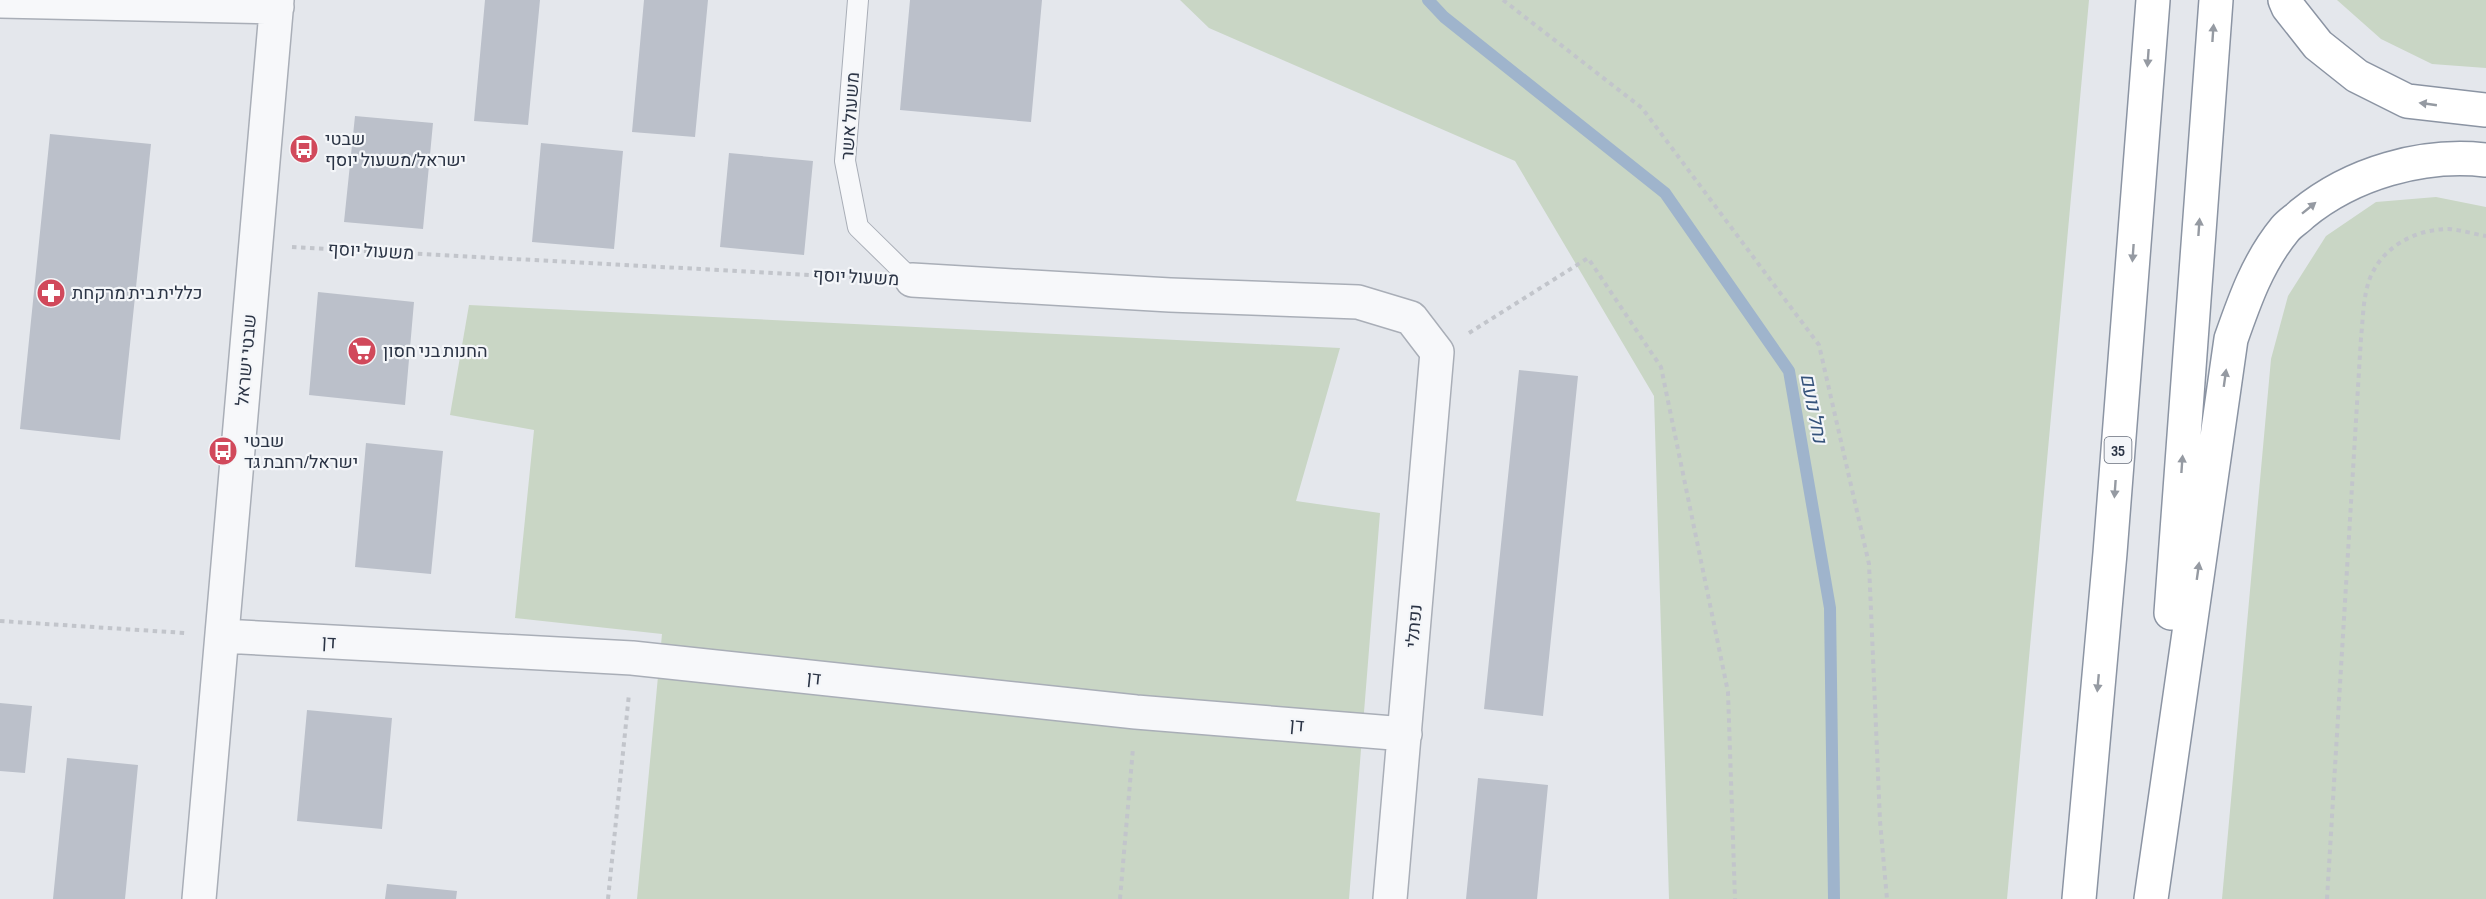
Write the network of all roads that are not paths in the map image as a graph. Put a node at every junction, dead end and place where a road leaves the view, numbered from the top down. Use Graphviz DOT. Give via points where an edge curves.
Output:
graph roads {
  1 [pos="858,0"];
  2 [pos="2152,0"];
  3 [pos="2216,0"];
  4 [pos="2285,0"];
  5 [pos="0,1"];
  6 [pos="277,3"];
  7 [pos="2486,110"];
  8 [pos="2486,160"];
  9 [pos="912,280"];
  10 [pos="1437,352"];
  11 [pos="222,636"];
  12 [pos="1405,734"];
  13 [pos="199,899"];
  14 [pos="1390,899"];
  15 [pos="2079,899"];
  16 [pos="2151,899"];
  1 -- 9 [label="lane, משעול אשר" via="845,161 858,227"];
  2 -- 15 [label="highway, 35, one-way"];
  16 -- 3 [label="highway, one-way"];
  7 -- 4 [label="highway, one-way" via="2407,101 2357,76 2318,45"];
  5 -- 6 [label="street"];
  6 -- 11 [label="street, שבטי ישראל"];
  16 -- 8 [label="highway, one-way" via="2231,339 2254,275 2286,228 2324,197 2366,176 2422,161 2461,157"];
  9 -- 10 [label="street, משעול יוסף" via="1358,302 1411,318"];
  10 -- 12 [label="street, נפתלי"];
  11 -- 12 [label="street, דן" via="632,658 1136,712"];
  11 -- 13 [label="street, שבטי ישראל"];
  12 -- 14 [label="street, נפתלי"];
}
